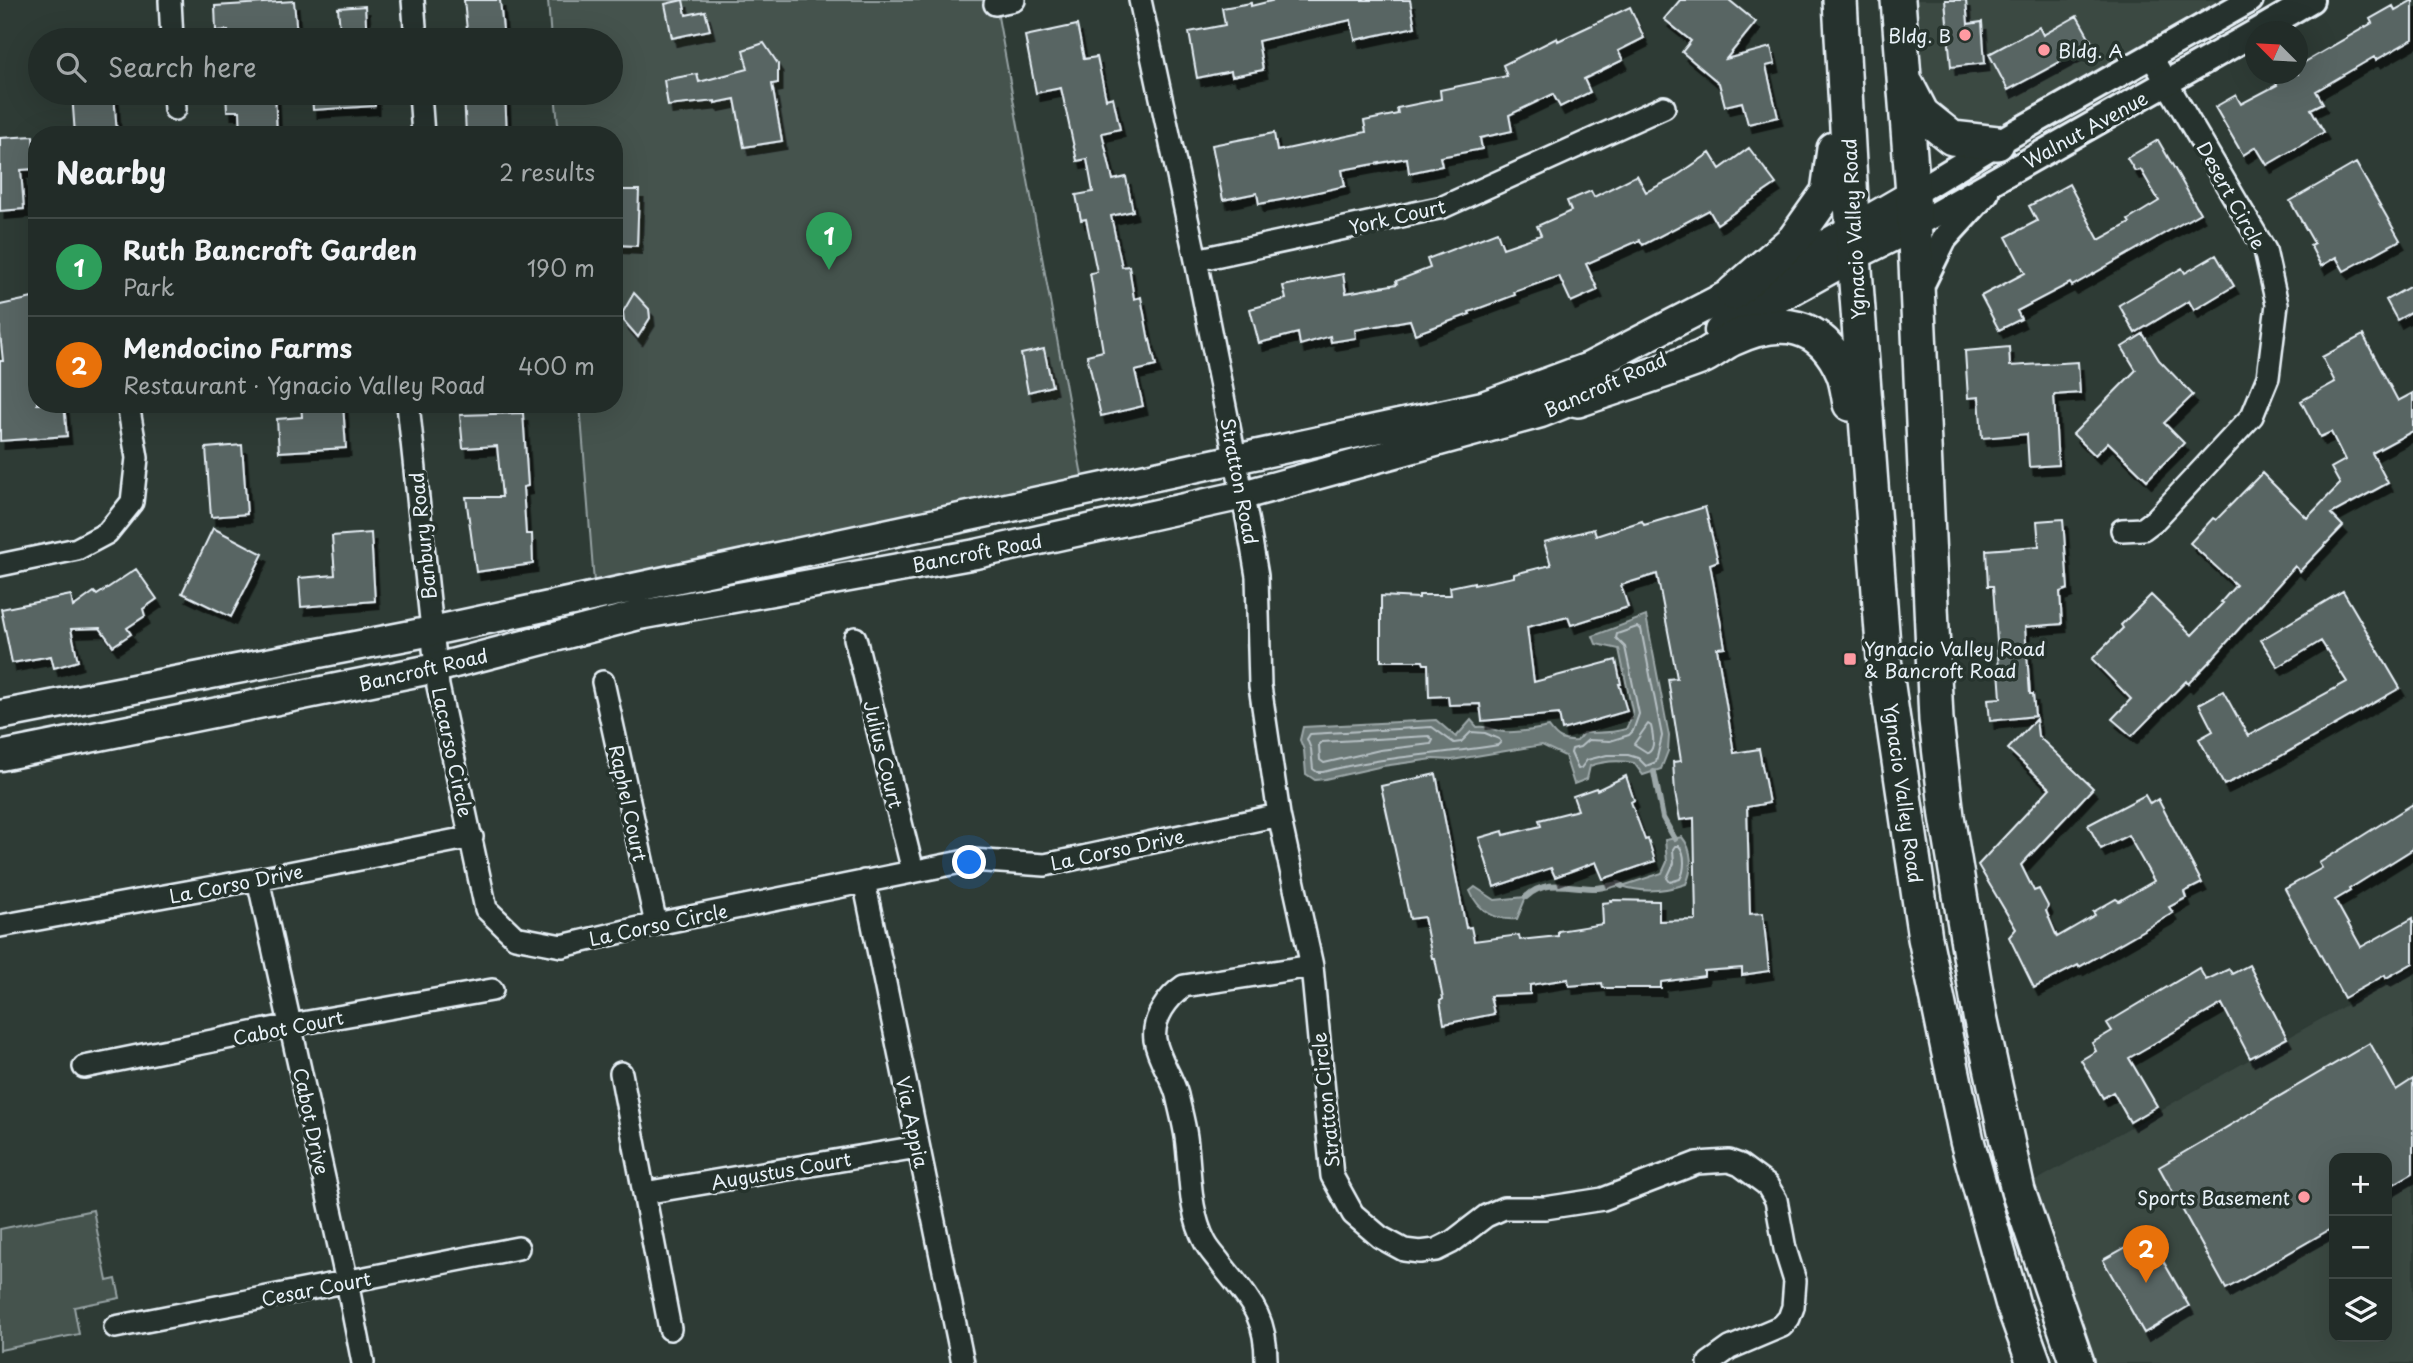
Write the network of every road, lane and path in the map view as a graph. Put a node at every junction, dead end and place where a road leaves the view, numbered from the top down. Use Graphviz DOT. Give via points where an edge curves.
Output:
graph roads {
  1 [pos="170,0"];
  2 [pos="413,0"];
  3 [pos="1140,0"];
  4 [pos="1898,0"];
  5 [pos="2250,0"];
  6 [pos="2311,0"];
  7 [pos="1841,16"];
  8 [pos="2275,21"];
  9 [pos="171,28"];
  10 [pos="415,28"];
  11 [pos="2245,38"];
  12 [pos="2151,56"];
  13 [pos="1904,79"];
  14 [pos="2168,83"];
  15 [pos="421,105"];
  16 [pos="1664,107"];
  17 [pos="423,126"];
  18 [pos="1997,143"];
  19 [pos="2000,178"];
  20 [pos="1913,210"];
  21 [pos="1853,243"];
  22 [pos="1196,260"];
  23 [pos="1733,293"];
  24 [pos="1917,296"];
  25 [pos="1578,400"];
  26 [pos="130,413"];
  27 [pos="409,413"];
  28 [pos="1237,460"];
  29 [pos="1243,495"];
  30 [pos="1873,522"];
  31 [pos="2122,530"];
  32 [pos="0,565"];
  33 [pos="432,631"];
  34 [pos="855,638"];
  35 [pos="436,668"];
  36 [pos="603,682"];
  37 [pos="0,715"];
  38 [pos="0,756"];
  39 [pos="1279,815"];
  40 [pos="472,837"];
  41 [pos="914,871"];
  42 [pos="258,879"];
  43 [pos="864,881"];
  44 [pos="656,924"];
  45 [pos="0,926"];
  46 [pos="1312,966"];
  47 [pos="492,990"];
  48 [pos="291,1025"];
  49 [pos="84,1067"];
  50 [pos="621,1073"];
  51 [pos="918,1147"];
  52 [pos="644,1193"];
  53 [pos="518,1248"];
  54 [pos="347,1282"];
  55 [pos="115,1327"];
  56 [pos="670,1329"];
  57 [pos="363,1363"];
  58 [pos="963,1363"];
  59 [pos="1266,1363"];
  60 [pos="1709,1363"];
  61 [pos="2034,1363"];
  62 [pos="2077,1363"];
  1 -- 9 [label="street"];
  2 -- 10 [label="street"];
  3 -- 22 [label="street, Stratton Road"];
  4 -- 13 [label="highway, Ygnacio Valley Road"];
  5 -- 12 [label="street, Walnut Avenue"];
  6 -- 8 [label="street, Walnut Avenue"];
  7 -- 21 [label="highway, Ygnacio Valley Road"];
  7 -- 23 [label="highway" via="1833,95 1835,147 1828,192 1794,240"];
  11 -- 14 [label="street, Walnut Avenue"];
  12 -- 14 [label="street, Desert Circle"];
  12 -- 18 [label="street, Walnut Avenue"];
  13 -- 18 [label="highway" via="1922,114 1952,138"];
  13 -- 20 [label="highway, Ygnacio Valley Road"];
  14 -- 19 [label="street, Walnut Avenue"];
  14 -- 31 [label="street, Desert Circle" via="2265,250 2277,304 2274,335 2268,377 2252,416 2155,520 2143,529"];
  15 -- 17 [label="street"];
  16 -- 22 [label="street, York Court" via="1443,207"];
  18 -- 20 [label="street, Walnut Avenue"];
  19 -- 20 [label="street, Walnut Avenue"];
  19 -- 24 [label="street" via="1944,239"];
  20 -- 21 [label="main road, Bancroft Road"];
  20 -- 24 [label="highway, Ygnacio Valley Road"];
  21 -- 23 [label="main road, Bancroft Road"];
  21 -- 25 [label="main road, Bancroft Road" via="1743,319"];
  21 -- 30 [label="highway, Ygnacio Valley Road"];
  22 -- 28 [label="street, Stratton Road"];
  23 -- 28 [label="main road, Bancroft Road" via="1589,366 1483,406"];
  24 -- 62 [label="highway, Ygnacio Valley Road" via="1936,720 1947,816 1980,1016 2018,1191"];
  25 -- 29 [label="main road, Bancroft Road"];
  25 -- 30 [label="highway" via="1704,356 1731,339 1763,328 1793,325 1823,342 1844,375"];
  26 -- 32 [label="street" via="137,458 132,502 107,533 77,549"];
  27 -- 33 [label="street, Banbury Road"];
  28 -- 29 [label="street, Stratton Road"];
  28 -- 33 [label="main road, Bancroft Road"];
  29 -- 35 [label="main road, Bancroft Road" via="976,554 639,615"];
  29 -- 39 [label="street, Stratton Road" via="1257,576 1260,686"];
  30 -- 61 [label="highway, Ygnacio Valley Road" via="1884,659 1925,938 1967,1141"];
  33 -- 35 [label="street, Banbury Road"];
  33 -- 37 [label="main road, Bancroft Road"];
  34 -- 41 [label="street, Julius Court"];
  35 -- 38 [label="main road, Bancroft Road"];
  35 -- 40 [label="street, Lacarso Circle"];
  36 -- 44 [label="street, Raphel Court"];
  39 -- 41 [label="street, La Corso Drive" via="1045,865 971,860"];
  39 -- 46 [label="street, Stratton Road"];
  40 -- 42 [label="street, La Corso Drive"];
  40 -- 44 [label="street, La Corso Circle" via="486,909 515,937 562,946"];
  41 -- 43 [label="street, La Corso Circle"];
  42 -- 45 [label="street, La Corso Drive"];
  42 -- 48 [label="street, Cabot Drive"];
  43 -- 44 [label="street, La Corso Circle"];
  43 -- 51 [label="street, Via Appia"];
  46 -- 59 [label="street" via="1184,986 1173,993 1156,1024 1155,1039 1176,1091 1186,1135 1197,1224 1206,1244 1257,1311 1265,1331"];
  46 -- 60 [label="street, Stratton Circle" via="1332,1176 1353,1214 1404,1250 1436,1250 1504,1208 1545,1208 1603,1199 1697,1163 1729,1161 1767,1185 1776,1200 1795,1281 1793,1307 1782,1326 1730,1348"];
  47 -- 48 [label="street, Cabot Court"];
  48 -- 49 [label="street, Cabot Court"];
  48 -- 54 [label="street, Cabot Drive"];
  50 -- 52 [label="street"];
  51 -- 52 [label="street, Augustus Court"];
  51 -- 58 [label="street, Via Appia"];
  52 -- 56 [label="street"];
  53 -- 54 [label="street, Cesar Court"];
  54 -- 55 [label="street, Cesar Court"];
  54 -- 57 [label="street, Cabot Drive"];
}
